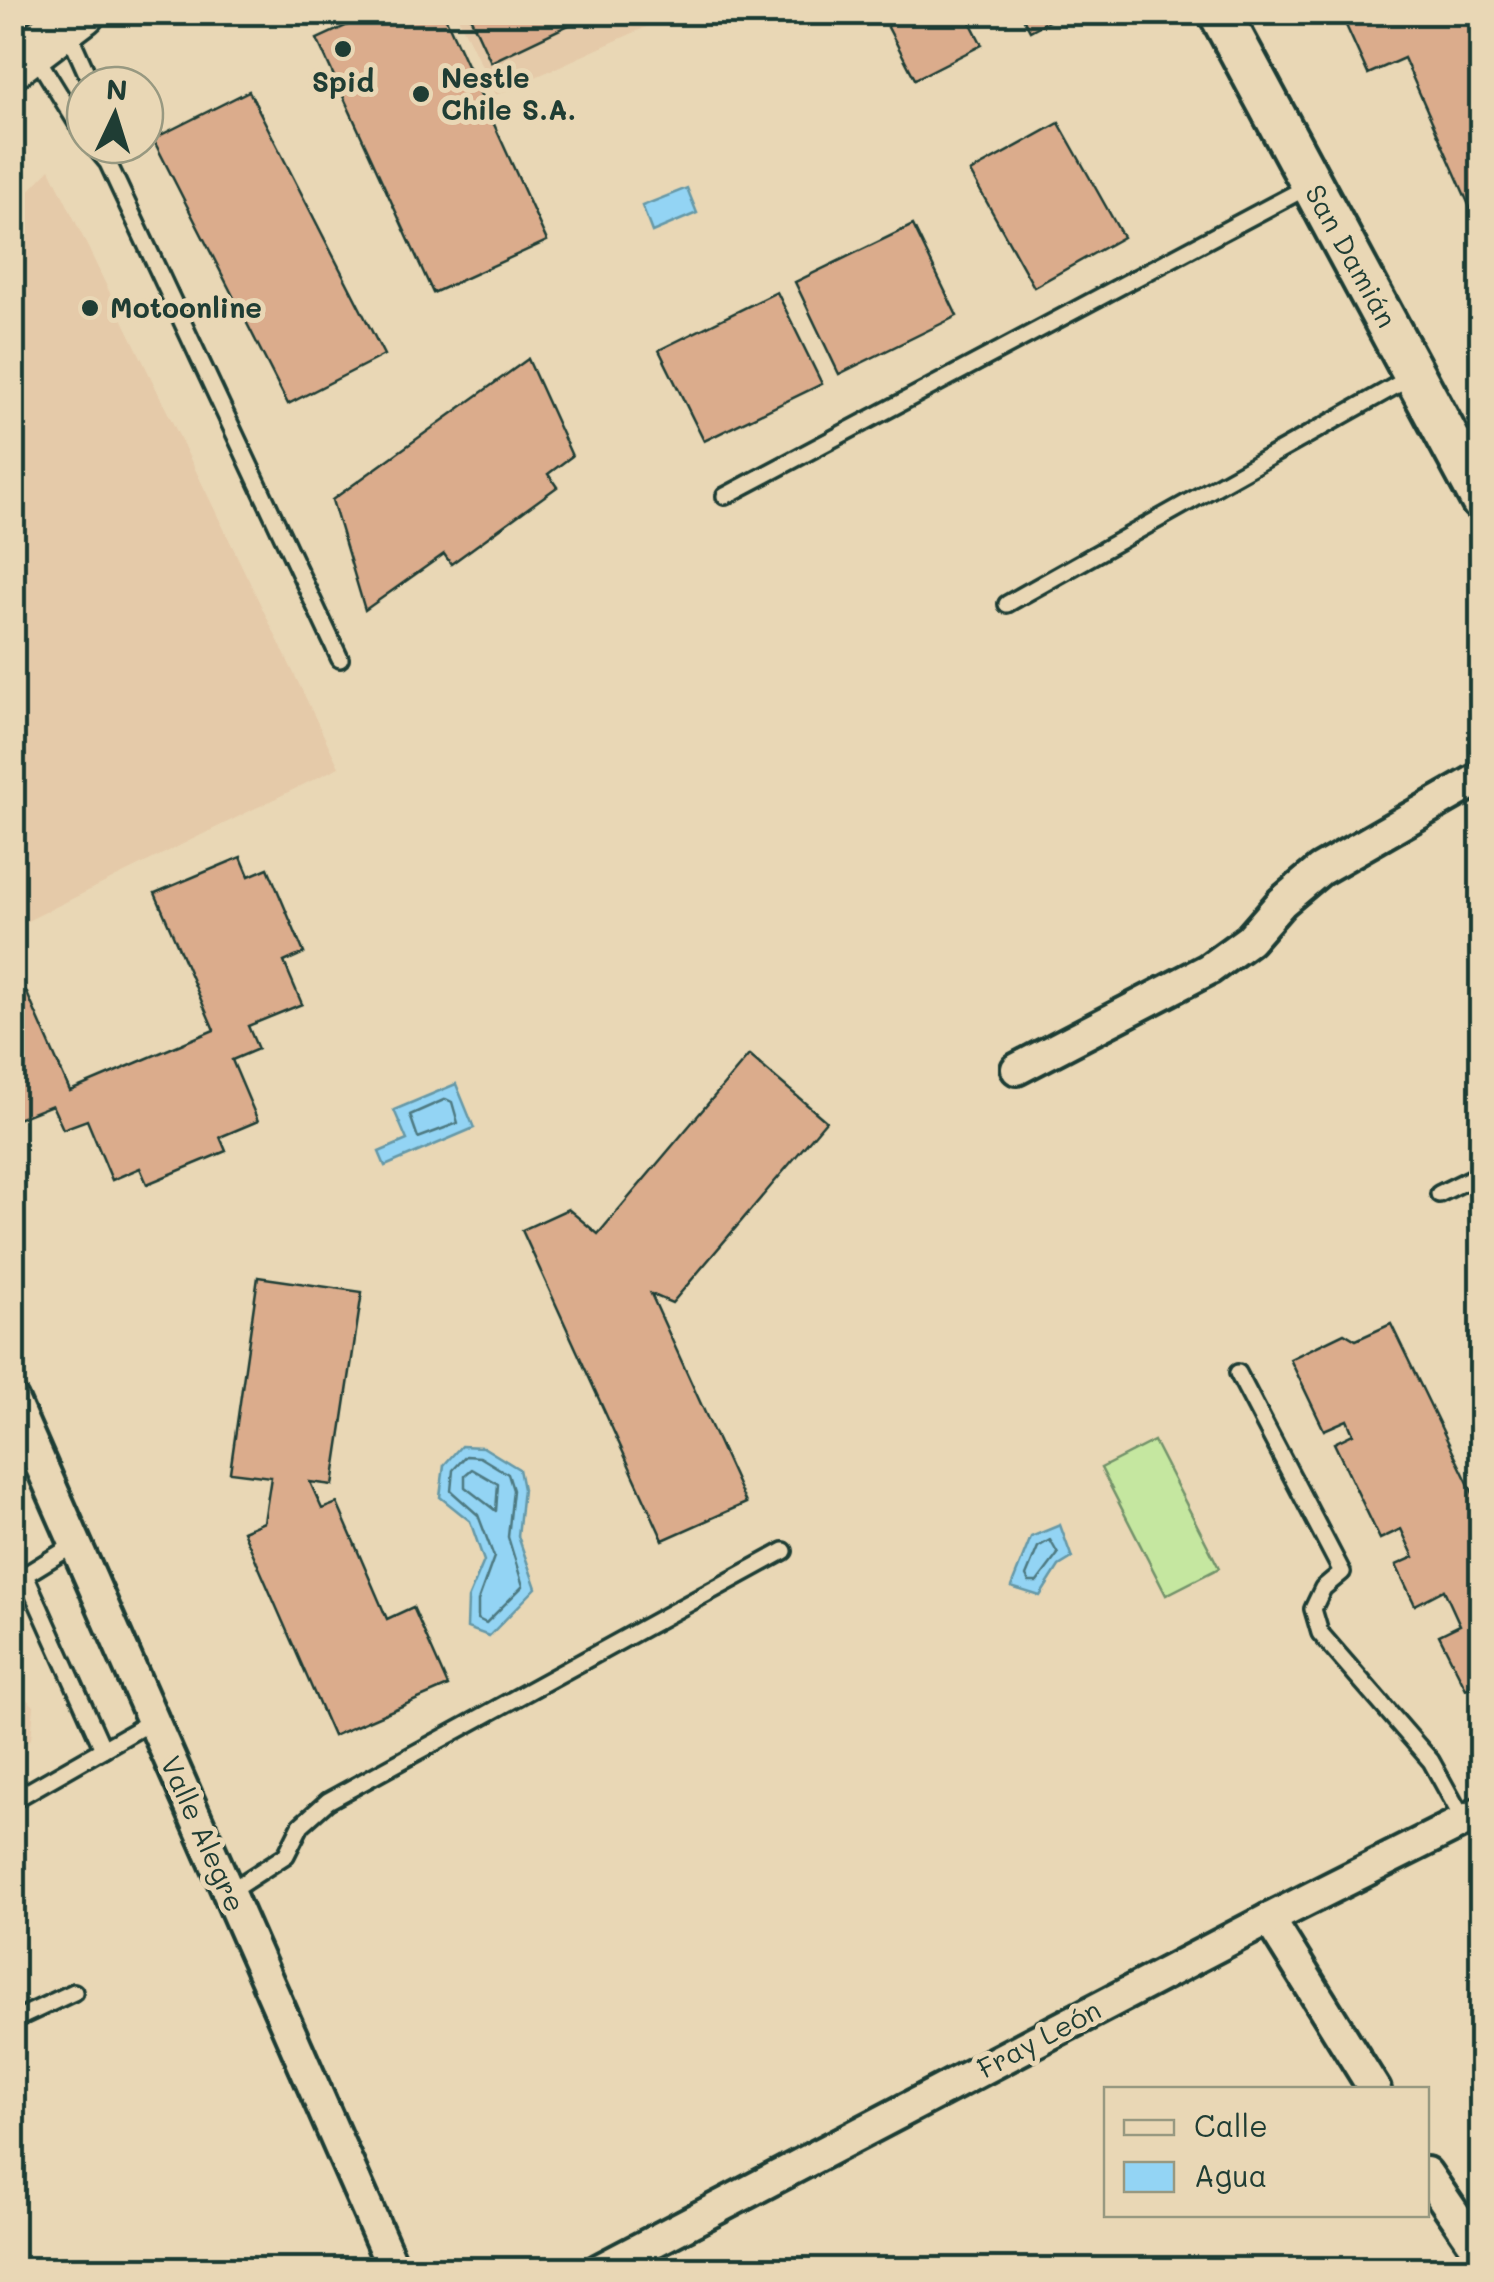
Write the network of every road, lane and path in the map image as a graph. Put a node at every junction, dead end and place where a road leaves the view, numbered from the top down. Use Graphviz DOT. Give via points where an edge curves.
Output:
graph roads {
  1 [pos="1219,12"];
  2 [pos="48,38"];
  3 [pos="73,65"];
  4 [pos="65,83"];
  5 [pos="109,165"];
  6 [pos="1312,184"];
  7 [pos="1416,374"];
  8 [pos="725,496"];
  9 [pos="1482,501"];
  10 [pos="1007,604"];
  11 [pos="340,659"];
  12 [pos="1482,777"];
  13 [pos="1017,1068"];
  14 [pos="1482,1173"];
  15 [pos="1439,1194"];
  16 [pos="1238,1373"];
  17 [pos="12,1399"];
  18 [pos="75,1544"];
  19 [pos="784,1550"];
  20 [pos="152,1721"];
  21 [pos="103,1749"];
  22 [pos="12,1801"];
  23 [pos="1473,1817"];
  24 [pos="229,1892"];
  25 [pos="1268,1918"];
  26 [pos="74,1992"];
  27 [pos="12,2021"];
  28 [pos="1373,2087"];
  29 [pos="1429,2177"];
  30 [pos="1482,2255"];
  31 [pos="394,2270"];
  32 [pos="599,2270"];
  1 -- 6 [label="main road, San Damián"];
  2 -- 3 [label="lane"];
  2 -- 4 [label="lane"];
  5 -- 11 [label="lane"];
  6 -- 7 [label="main road, San Damián"];
  6 -- 8 [label="lane"];
  7 -- 9 [label="main road, San Damián"];
  7 -- 10 [label="lane"];
  12 -- 13 [label="street" via="1320,870 1209,969"];
  14 -- 15 [label="lane"];
  16 -- 23 [label="lane" via="1342,1572 1313,1608 1320,1632"];
  17 -- 18 [label="street, Valle Alegre"];
  18 -- 20 [label="street, Valle Alegre"];
  18 -- 21 [label="lane" via="24,1576"];
  19 -- 24 [label="lane" via="328,1802 301,1825 286,1856"];
  20 -- 21 [label="lane"];
  20 -- 24 [label="street, Valle Alegre"];
  21 -- 22 [label="lane"];
  23 -- 25 [label="street, Fray León"];
  24 -- 31 [label="street, Valle Alegre"];
  25 -- 28 [label="street"];
  25 -- 32 [label="street, Fray León"];
  26 -- 27 [label="lane"];
  29 -- 30 [label="street"];
}
